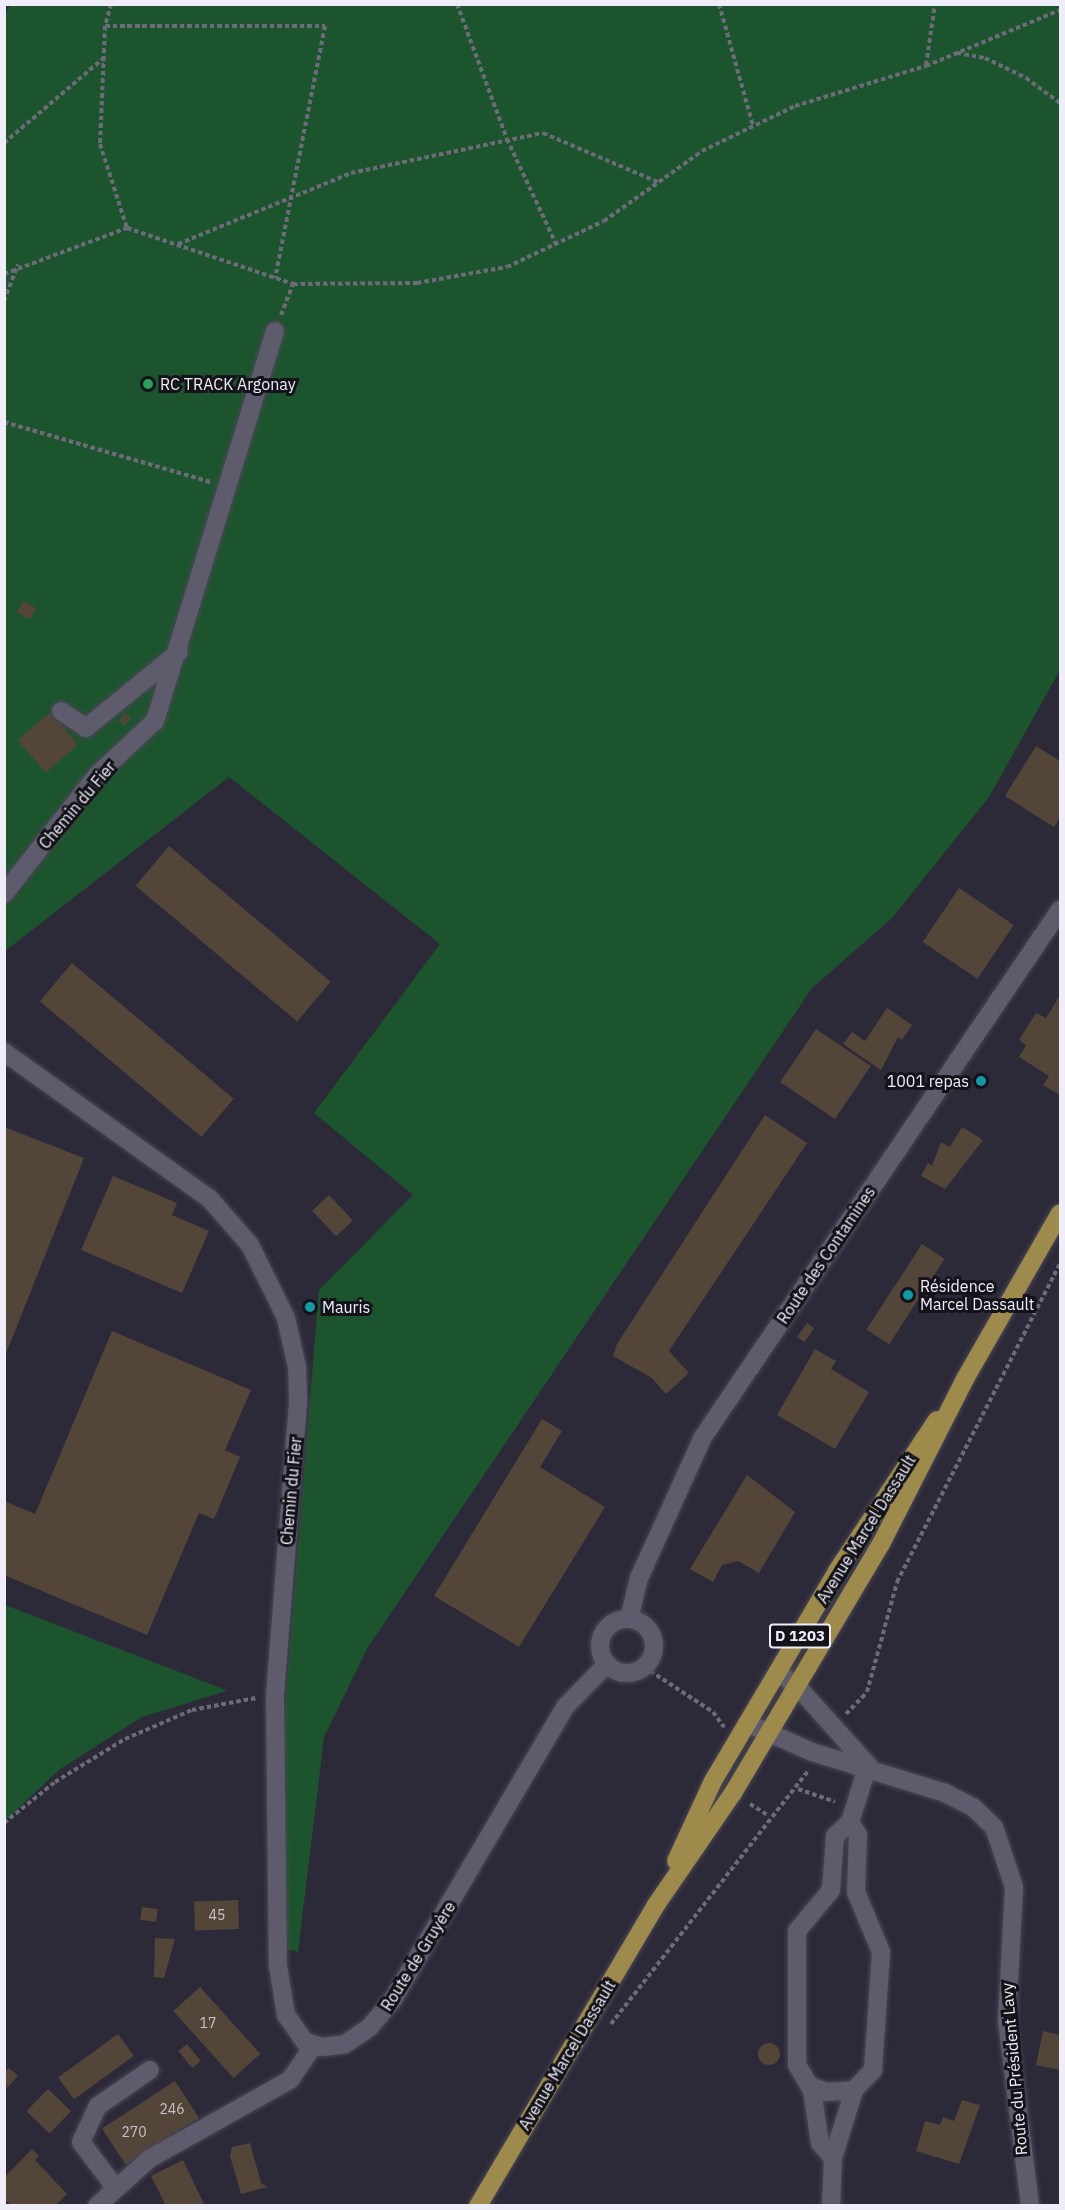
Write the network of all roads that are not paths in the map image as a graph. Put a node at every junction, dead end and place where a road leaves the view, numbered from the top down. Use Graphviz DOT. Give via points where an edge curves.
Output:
graph roads {
  1 [pos="275,331"];
  2 [pos="180,651"];
  3 [pos="61,711"];
  4 [pos="4,894"];
  5 [pos="1060,910"];
  6 [pos="4,1052"];
  7 [pos="1060,1213"];
  8 [pos="965,1379"];
  9 [pos="629,1619"];
  10 [pos="607,1664"];
  11 [pos="778,1673"];
  12 [pos="797,1686"];
  13 [pos="747,1723"];
  14 [pos="767,1736"];
  15 [pos="868,1765"];
  16 [pos="851,1815"];
  17 [pos="656,1905"];
  18 [pos="861,1908"];
  19 [pos="819,1909"];
  20 [pos="314,2046"];
  21 [pos="150,2070"];
  22 [pos="809,2086"];
  23 [pos="854,2090"];
  24 [pos="833,2158"];
  25 [pos="114,2186"];
  26 [pos="97,2205"];
  27 [pos="478,2205"];
  28 [pos="831,2205"];
  29 [pos="1030,2205"];
  1 -- 2 [label="street"];
  2 -- 3 [label="street" via="86,728"];
  2 -- 4 [label="street, Chemin du Fier" via="155,721 97,776"];
  5 -- 9 [label="street, Route des Contamines" via="703,1437 639,1578"];
  6 -- 20 [label="street, Chemin du Fier" via="209,1198 250,1245 277,1295 294,1351 298,1403 275,1697 280,1988 289,2025"];
  7 -- 8 [label="main road, Avenue Marcel Dassault / D 1203"];
  8 -- 11 [label="main road, Avenue Marcel Dassault / D 1203" via="895,1480"];
  8 -- 12 [label="main road, Avenue Marcel Dassault / D 1203" via="882,1544"];
  9 -- 10 [label="street" via="610,1624 602,1635 600,1647"];
  9 -- 10 [label="street" via="647,1627 654,1651 644,1667 627,1673"];
  10 -- 20 [label="street, Route de Gruyère" via="566,1706 392,2001 356,2038 333,2047"];
  11 -- 12 [label="street, Route du Président Lavy"];
  11 -- 13 [label="main road, Avenue Marcel Dassault / D 1203"];
  12 -- 14 [label="main road, Avenue Marcel Dassault / D 1203"];
  12 -- 15 [label="street, Route du Président Lavy"];
  13 -- 14 [label="street, Route du Président Lavy"];
  13 -- 17 [label="main road, Avenue Marcel Dassault / D 1203"];
  14 -- 15 [label="street, Route du Président Lavy"];
  14 -- 17 [label="main road, Avenue Marcel Dassault / D 1203"];
  15 -- 16 [label="street"];
  15 -- 29 [label="street, Route du Président Lavy" via="974,1808 994,1827 1008,1854 1014,1887 1007,2021"];
  16 -- 18 [label="street" via="858,1835 856,1892"];
  16 -- 19 [label="street" via="835,1836 831,1890"];
  17 -- 27 [label="main road, Avenue Marcel Dassault / D 1203"];
  18 -- 19 [label="street" via="837,1903"];
  18 -- 23 [label="street" via="881,1952 873,2070"];
  19 -- 22 [label="street" via="797,1931 797,2065"];
  20 -- 25 [label="street" via="290,2080 149,2159"];
  21 -- 25 [label="street" via="98,2106 81,2142"];
  22 -- 23 [label="street" via="827,2092"];
  22 -- 24 [label="street" via="820,2143"];
  23 -- 24 [label="street"];
  24 -- 28 [label="street"];
  25 -- 26 [label="street"];
}
